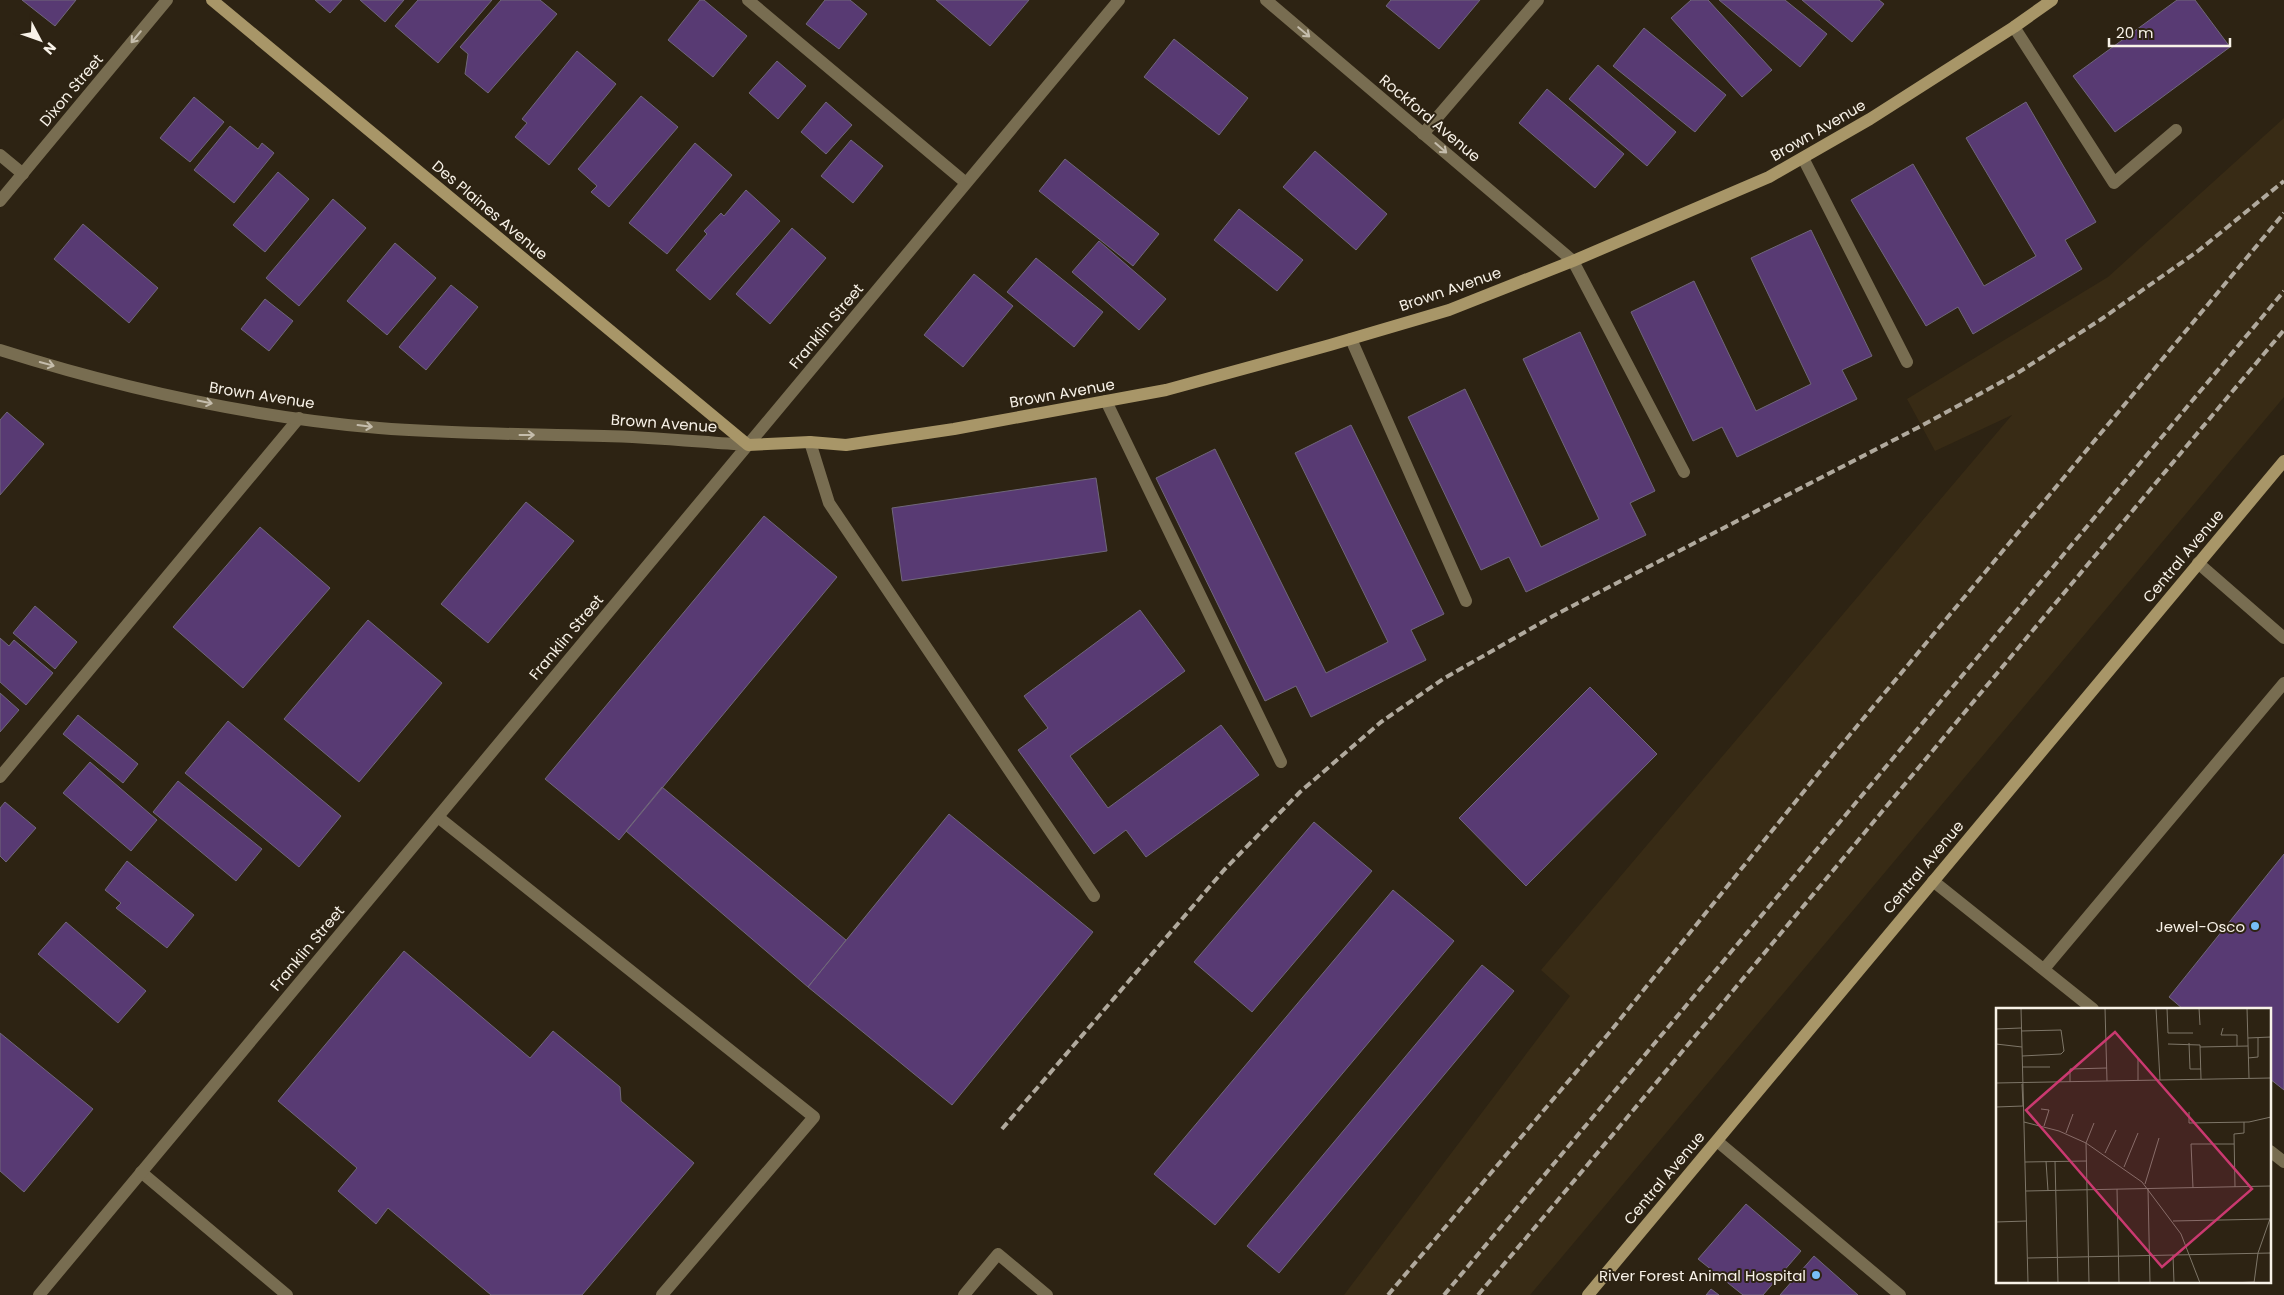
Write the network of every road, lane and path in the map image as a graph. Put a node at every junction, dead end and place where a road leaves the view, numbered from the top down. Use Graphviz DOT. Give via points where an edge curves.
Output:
graph roads {
  1 [pos="167,0"];
  2 [pos="212,0"];
  3 [pos="748,0"];
  4 [pos="1119,0"];
  5 [pos="1266,0"];
  6 [pos="1538,0"];
  7 [pos="2052,0"];
  8 [pos="2014,27"];
  9 [pos="2176,130"];
  10 [pos="1423,134"];
  11 [pos="0,155"];
  12 [pos="1803,158"];
  13 [pos="23,174"];
  14 [pos="966,183"];
  15 [pos="0,201"];
  16 [pos="1573,262"];
  17 [pos="1351,339"];
  18 [pos="0,350"];
  19 [pos="1907,362"];
  20 [pos="1106,401"];
  21 [pos="299,418"];
  22 [pos="810,442"];
  23 [pos="748,445"];
  24 [pos="2284,461"];
  25 [pos="1684,472"];
  26 [pos="2198,563"];
  27 [pos="1466,601"];
  28 [pos="2284,638"];
  29 [pos="2284,683"];
  30 [pos="1281,762"];
  31 [pos="0,777"];
  32 [pos="438,817"];
  33 [pos="1933,881"];
  34 [pos="1094,896"];
  35 [pos="2044,969"];
  36 [pos="2092,1008"];
  37 [pos="1717,1141"];
  38 [pos="2272,1153"];
  39 [pos="2284,1162"];
  40 [pos="141,1172"];
  41 [pos="39,1295"];
  42 [pos="288,1295"];
  43 [pos="662,1295"];
  44 [pos="964,1295"];
  45 [pos="1048,1295"];
  46 [pos="1588,1295"];
  47 [pos="1900,1295"];
  1 -- 13 [label="street, Dixon Street, one-way"];
  2 -- 23 [label="street, Des Plaines Avenue"];
  3 -- 14 [label="street"];
  4 -- 14 [label="street, Franklin Street"];
  5 -- 10 [label="street, Rockford Avenue, one-way"];
  6 -- 10 [label="street"];
  7 -- 8 [label="street, Brown Avenue"];
  8 -- 9 [label="street" via="2114,183"];
  8 -- 12 [label="street, Brown Avenue"];
  10 -- 16 [label="street, Rockford Avenue, one-way"];
  11 -- 13 [label="street"];
  12 -- 16 [label="street, Brown Avenue" via="1769,177"];
  12 -- 19 [label="street"];
  13 -- 15 [label="street, Dixon Street"];
  14 -- 23 [label="street, Franklin Street"];
  16 -- 17 [label="street, Brown Avenue" via="1449,310"];
  16 -- 25 [label="street"];
  17 -- 20 [label="street, Brown Avenue" via="1166,390"];
  17 -- 27 [label="street"];
  18 -- 21 [label="street, Brown Avenue, one-way" via="142,390"];
  20 -- 22 [label="street, Brown Avenue" via="846,445"];
  20 -- 30 [label="street"];
  21 -- 23 [label="street, Brown Avenue, one-way" via="378,428 489,435 605,436"];
  21 -- 31 [label="street"];
  22 -- 23 [label="street, Brown Avenue"];
  22 -- 34 [label="street" via="829,503"];
  23 -- 32 [label="street, Franklin Street"];
  24 -- 26 [label="street, Central Avenue"];
  26 -- 28 [label="street"];
  26 -- 33 [label="street, Central Avenue"];
  29 -- 35 [label="street"];
  32 -- 40 [label="street, Franklin Street"];
  32 -- 43 [label="street" via="814,1117"];
  33 -- 35 [label="street"];
  33 -- 37 [label="street, Central Avenue"];
  35 -- 36 [label="street"];
  37 -- 46 [label="street, Central Avenue"];
  37 -- 47 [label="street"];
  38 -- 39 [label="street"];
  40 -- 41 [label="street, Franklin Street"];
  40 -- 42 [label="street"];
  44 -- 45 [label="street" via="998,1254"];
}
